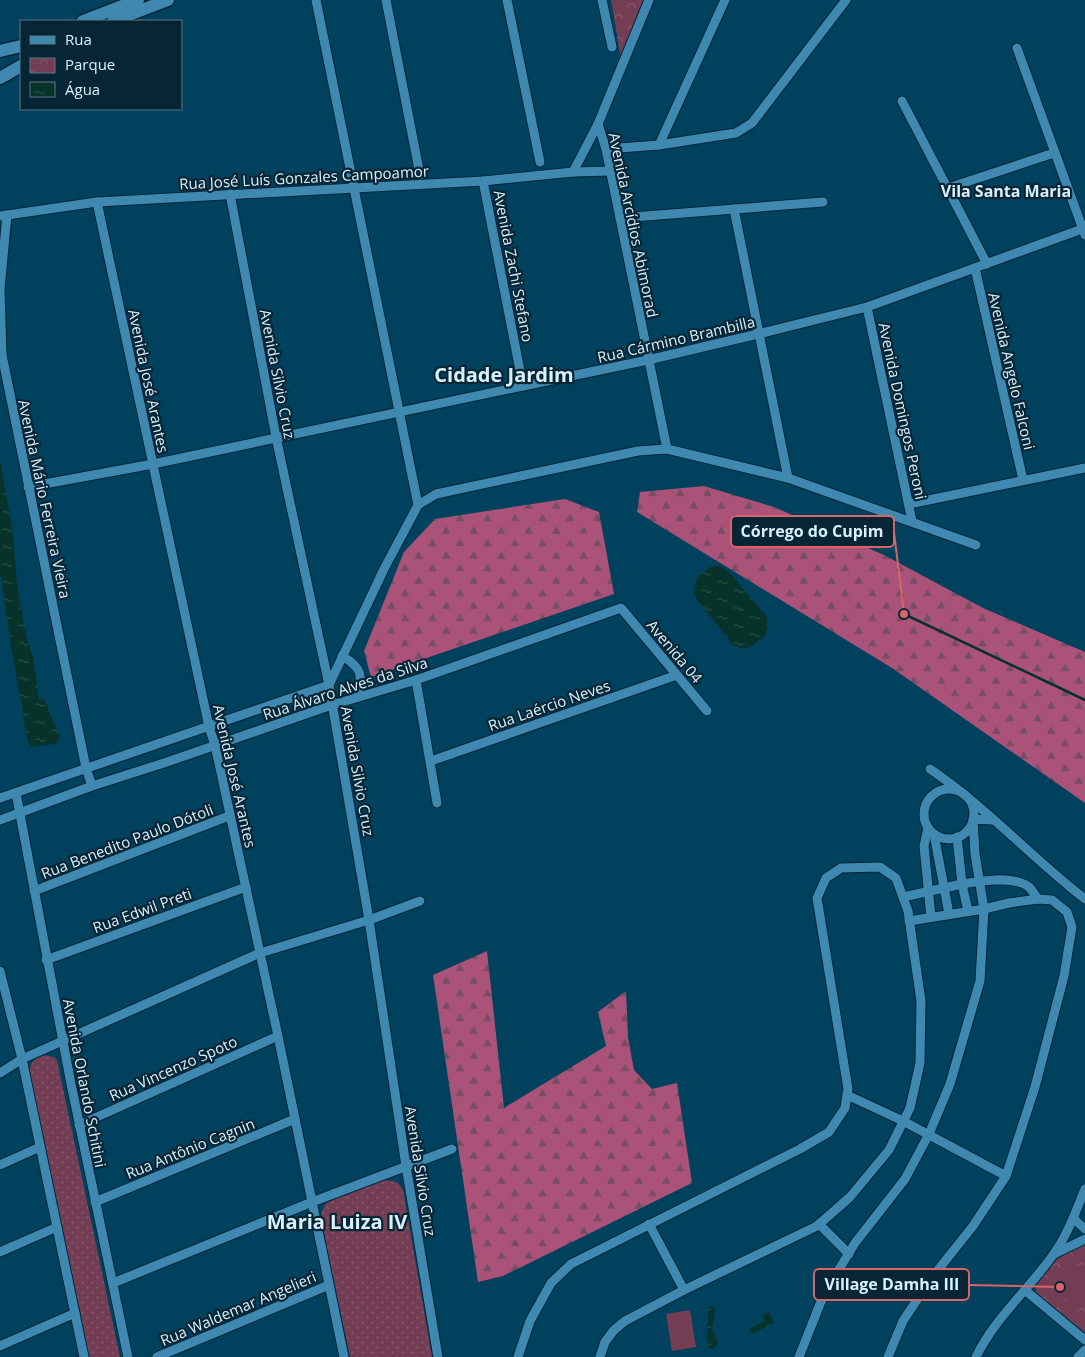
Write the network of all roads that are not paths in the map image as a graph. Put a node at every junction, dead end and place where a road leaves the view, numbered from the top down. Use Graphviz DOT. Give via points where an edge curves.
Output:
graph roads {
  1 [pos="138,0"];
  2 [pos="168,0"];
  3 [pos="316,0"];
  4 [pos="386,0"];
  5 [pos="507,0"];
  6 [pos="602,0"];
  7 [pos="649,0"];
  8 [pos="725,0"];
  9 [pos="846,0"];
  10 [pos="86,20"];
  11 [pos="116,20"];
  12 [pos="20,46"];
  13 [pos="612,47"];
  14 [pos="1017,48"];
  15 [pos="0,52"];
  16 [pos="20,67"];
  17 [pos="0,78"];
  18 [pos="902,101"];
  19 [pos="598,124"];
  20 [pos="659,145"];
  21 [pos="606,149"];
  22 [pos="1054,153"];
  23 [pos="540,162"];
  24 [pos="610,171"];
  25 [pos="573,172"];
  26 [pos="420,175"];
  27 [pos="483,181"];
  28 [pos="354,187"];
  29 [pos="948,188"];
  30 [pos="230,194"];
  31 [pos="97,202"];
  32 [pos="823,202"];
  33 [pos="734,209"];
  34 [pos="3,216"];
  35 [pos="620,218"];
  36 [pos="1085,231"];
  37 [pos="987,264"];
  38 [pos="975,268"];
  39 [pos="867,306"];
  40 [pos="758,334"];
  41 [pos="648,360"];
  42 [pos="523,386"];
  43 [pos="399,412"];
  44 [pos="276,437"];
  45 [pos="666,448"];
  46 [pos="153,464"];
  47 [pos="1085,468"];
  48 [pos="788,478"];
  49 [pos="1023,480"];
  50 [pos="28,488"];
  51 [pos="418,504"];
  52 [pos="909,504"];
  53 [pos="912,521"];
  54 [pos="976,544"];
  55 [pos="621,608"];
  56 [pos="342,656"];
  57 [pos="677,675"];
  58 [pos="416,680"];
  59 [pos="329,685"];
  60 [pos="358,697"];
  61 [pos="332,705"];
  62 [pos="707,711"];
  63 [pos="209,727"];
  64 [pos="215,746"];
  65 [pos="431,761"];
  66 [pos="86,768"];
  67 [pos="92,786"];
  68 [pos="936,792"];
  69 [pos="16,793"];
  70 [pos="966,796"];
  71 [pos="0,798"];
  72 [pos="437,803"];
  73 [pos="21,813"];
  74 [pos="229,816"];
  75 [pos="973,819"];
  76 [pos="0,820"];
  77 [pos="993,820"];
  78 [pos="931,831"];
  79 [pos="957,837"];
  80 [pos="979,881"];
  81 [pos="962,884"];
  82 [pos="246,887"];
  83 [pos="944,887"];
  84 [pos="34,891"];
  85 [pos="929,891"];
  86 [pos="903,897"];
  87 [pos="1038,899"];
  88 [pos="1085,899"];
  89 [pos="420,901"];
  90 [pos="984,909"];
  91 [pos="968,911"];
  92 [pos="949,914"];
  93 [pos="931,917"];
  94 [pos="369,920"];
  95 [pos="909,921"];
  96 [pos="260,954"];
  97 [pos="46,960"];
  98 [pos="0,971"];
  99 [pos="278,1036"];
  100 [pos="63,1041"];
  101 [pos="22,1059"];
  102 [pos="0,1073"];
  103 [pos="847,1095"];
  104 [pos="295,1119"];
  105 [pos="903,1121"];
  106 [pos="79,1125"];
  107 [pos="929,1134"];
  108 [pos="40,1147"];
  109 [pos="452,1149"];
  110 [pos="0,1165"];
  111 [pos="406,1166"];
  112 [pos="1006,1176"];
  113 [pos="1085,1189"];
  114 [pos="95,1202"];
  115 [pos="312,1202"];
  116 [pos="1073,1218"];
  117 [pos="649,1224"];
  118 [pos="819,1224"];
  119 [pos="57,1227"];
  120 [pos="1085,1229"];
  121 [pos="1085,1240"];
  122 [pos="0,1252"];
  123 [pos="849,1254"];
  124 [pos="1054,1254"];
  125 [pos="113,1283"];
  126 [pos="329,1285"];
  127 [pos="684,1290"];
  128 [pos="1026,1291"];
  129 [pos="75,1313"];
  130 [pos="1085,1340"];
  131 [pos="0,1346"];
  132 [pos="1085,1350"];
  133 [pos="802,1356"];
  134 [pos="84,1357"];
  135 [pos="128,1357"];
  136 [pos="157,1357"];
  137 [pos="344,1357"];
  138 [pos="438,1357"];
  139 [pos="518,1357"];
  140 [pos="600,1357"];
  141 [pos="888,1357"];
  142 [pos="976,1357"];
  143 [pos="1078,1357"];
  1 -- 10 [label="main road"];
  2 -- 11 [label="main road"];
  3 -- 28 [label="street"];
  4 -- 26 [label="street"];
  5 -- 23 [label="street"];
  6 -- 13 [label="street"];
  7 -- 19 [label="street"];
  8 -- 20 [label="street"];
  9 -- 20 [label="street" via="752,123 736,133"];
  12 -- 15 [label="main road"];
  14 -- 22 [label="street"];
  16 -- 17 [label="main road"];
  18 -- 29 [label="street"];
  19 -- 21 [label="street, Avenida Arcídios Abimorad"];
  19 -- 25 [label="street"];
  20 -- 21 [label="street"];
  21 -- 24 [label="street, Avenida Arcídios Abimorad"];
  22 -- 29 [label="street"];
  22 -- 36 [label="street"];
  24 -- 25 [label="street, Rua José Luís Gonzales Campoamor"];
  24 -- 35 [label="street, Avenida Arcídios Abimorad"];
  25 -- 27 [label="street, Rua José Luís Gonzales Campoamor"];
  27 -- 28 [label="street, Rua José Luís Gonzales Campoamor"];
  27 -- 42 [label="street, Avenida Zachi Stefano"];
  28 -- 30 [label="street, Rua José Luís Gonzales Campoamor"];
  28 -- 43 [label="street"];
  29 -- 37 [label="street"];
  30 -- 31 [label="street, Rua José Luís Gonzales Campoamor"];
  30 -- 44 [label="street, Avenida Silvio Cruz"];
  31 -- 34 [label="street, Rua José Luís Gonzales Campoamor"];
  31 -- 46 [label="street, Avenida José Arantes"];
  32 -- 33 [label="street"];
  33 -- 35 [label="street"];
  33 -- 40 [label="street"];
  34 -- 50 [label="street, Avenida Mário Ferreira Vieira" via="2,355"];
  35 -- 41 [label="street, Avenida Arcídios Abimorad"];
  36 -- 37 [label="street, Rua Cármino Brambilla"];
  37 -- 38 [label="street, Rua Cármino Brambilla"];
  38 -- 39 [label="street, Rua Cármino Brambilla"];
  38 -- 49 [label="street, Avenida Angelo Falconi"];
  39 -- 40 [label="street, Rua Cármino Brambilla"];
  39 -- 52 [label="street, Avenida Domingos Peroni"];
  40 -- 41 [label="street, Rua Cármino Brambilla"];
  40 -- 48 [label="street"];
  41 -- 42 [label="street, Rua Cármino Brambilla"];
  41 -- 45 [label="street, Avenida Arcídios Abimorad"];
  42 -- 43 [label="street, Rua Cármino Brambilla"];
  43 -- 44 [label="street, Rua Cármino Brambilla"];
  43 -- 51 [label="street"];
  44 -- 46 [label="street, Rua Cármino Brambilla"];
  44 -- 59 [label="street, Avenida Silvio Cruz"];
  45 -- 48 [label="street"];
  45 -- 51 [label="street" via="638,451 436,494"];
  46 -- 50 [label="street, Rua Cármino Brambilla"];
  46 -- 63 [label="street, Avenida José Arantes"];
  47 -- 49 [label="street"];
  48 -- 53 [label="street"];
  49 -- 52 [label="street"];
  50 -- 66 [label="street, Avenida Mário Ferreira Vieira"];
  51 -- 56 [label="street"];
  52 -- 53 [label="street, Avenida Domingos Peroni"];
  53 -- 54 [label="street"];
  55 -- 57 [label="street, Avenida 04"];
  55 -- 58 [label="street, Rua Álvaro Alves da Silva"];
  56 -- 59 [label="street"];
  56 -- 60 [label="street" via="355,664 360,672"];
  57 -- 62 [label="street, Avenida 04"];
  57 -- 65 [label="street, Rua Laércio Neves"];
  58 -- 60 [label="street, Rua Álvaro Alves da Silva"];
  58 -- 65 [label="street"];
  59 -- 61 [label="street, Avenida Silvio Cruz"];
  59 -- 63 [label="street"];
  60 -- 61 [label="street, Rua Álvaro Alves da Silva"];
  61 -- 64 [label="street, Rua Álvaro Alves da Silva"];
  61 -- 94 [label="street, Avenida Silvio Cruz"];
  63 -- 64 [label="street, Avenida José Arantes"];
  63 -- 66 [label="street"];
  64 -- 67 [label="street, Rua Álvaro Alves da Silva"];
  64 -- 74 [label="street, Avenida José Arantes"];
  65 -- 72 [label="street"];
  66 -- 67 [label="street, Avenida Mário Ferreira Vieira"];
  66 -- 69 [label="street"];
  67 -- 73 [label="street, Rua Álvaro Alves da Silva"];
  68 -- 70 [label="street" via="952,789"];
  68 -- 70 [label="street" via="937,778 930,769"];
  68 -- 78 [label="street" via="924,812"];
  69 -- 71 [label="street"];
  69 -- 73 [label="street, Avenida Orlando Schitini"];
  70 -- 75 [label="street" via="971,803"];
  70 -- 77 [label="street"];
  73 -- 76 [label="street, Rua Álvaro Alves da Silva"];
  73 -- 84 [label="street, Avenida Orlando Schitini"];
  74 -- 82 [label="street, Avenida José Arantes"];
  74 -- 84 [label="street, Rua Benedito Paulo Dótoli"];
  75 -- 77 [label="street"];
  75 -- 79 [label="street" via="970,827"];
  75 -- 80 [label="street"];
  77 -- 88 [label="street"];
  78 -- 79 [label="street" via="941,838"];
  78 -- 83 [label="street"];
  78 -- 85 [label="street" via="924,846"];
  79 -- 81 [label="street"];
  80 -- 81 [label="street"];
  80 -- 87 [label="street" via="1009,880 1028,886"];
  80 -- 90 [label="street"];
  81 -- 83 [label="street"];
  81 -- 91 [label="street"];
  82 -- 96 [label="street, Avenida José Arantes"];
  82 -- 97 [label="street, Rua Edwil Preti"];
  83 -- 85 [label="street"];
  83 -- 92 [label="street"];
  84 -- 97 [label="street, Avenida Orlando Schitini"];
  85 -- 86 [label="street"];
  85 -- 93 [label="street"];
  86 -- 95 [label="street"];
  86 -- 103 [label="street" via="896,878 880,867 859,867 841,868 826,878 817,898"];
  87 -- 90 [label="street"];
  87 -- 112 [label="street" via="1052,900 1067,912 1072,927 1064,976 1035,1087"];
  89 -- 94 [label="street"];
  90 -- 91 [label="street"];
  90 -- 107 [label="street" via="980,981 950,1084"];
  91 -- 92 [label="street"];
  92 -- 93 [label="street"];
  93 -- 95 [label="street"];
  94 -- 96 [label="street"];
  94 -- 111 [label="street, Avenida Silvio Cruz"];
  95 -- 105 [label="street" via="921,1000 920,1063 910,1108"];
  96 -- 99 [label="street, Avenida José Arantes"];
  96 -- 100 [label="street"];
  97 -- 100 [label="street, Avenida Orlando Schitini"];
  98 -- 101 [label="street"];
  99 -- 104 [label="street, Avenida José Arantes"];
  99 -- 106 [label="street, Rua Vincenzo Spoto"];
  100 -- 101 [label="street"];
  100 -- 106 [label="street, Avenida Orlando Schitini"];
  101 -- 102 [label="street"];
  101 -- 108 [label="street"];
  103 -- 105 [label="street"];
  103 -- 117 [label="street" via="845,1108 829,1132"];
  104 -- 114 [label="street, Rua Antônio Cagnin"];
  104 -- 115 [label="street, Avenida José Arantes"];
  105 -- 107 [label="street"];
  105 -- 118 [label="street" via="889,1150 850,1196"];
  106 -- 114 [label="street, Avenida Orlando Schitini"];
  107 -- 112 [label="street"];
  107 -- 123 [label="street" via="905,1179"];
  108 -- 110 [label="street"];
  108 -- 119 [label="street"];
  109 -- 111 [label="street"];
  111 -- 115 [label="street"];
  111 -- 138 [label="street, Avenida Silvio Cruz"];
  112 -- 141 [label="street" via="903,1321"];
  113 -- 116 [label="street"];
  114 -- 125 [label="street, Avenida Orlando Schitini"];
  115 -- 125 [label="street"];
  115 -- 126 [label="street, Avenida José Arantes"];
  116 -- 120 [label="street"];
  116 -- 124 [label="street"];
  117 -- 127 [label="street"];
  117 -- 139 [label="street" via="571,1264 551,1283 530,1320"];
  118 -- 123 [label="street"];
  118 -- 127 [label="street"];
  119 -- 122 [label="street"];
  119 -- 129 [label="street"];
  121 -- 124 [label="street"];
  123 -- 133 [label="street" via="824,1294"];
  124 -- 128 [label="street"];
  125 -- 135 [label="street, Avenida Orlando Schitini"];
  126 -- 136 [label="street, Rua Waldemar Angelieri"];
  126 -- 137 [label="street, Avenida José Arantes"];
  127 -- 140 [label="street" via="625,1321 605,1342"];
  128 -- 130 [label="street"];
  128 -- 142 [label="street"];
  129 -- 131 [label="street"];
  129 -- 134 [label="street"];
  132 -- 143 [label="street"];
}
